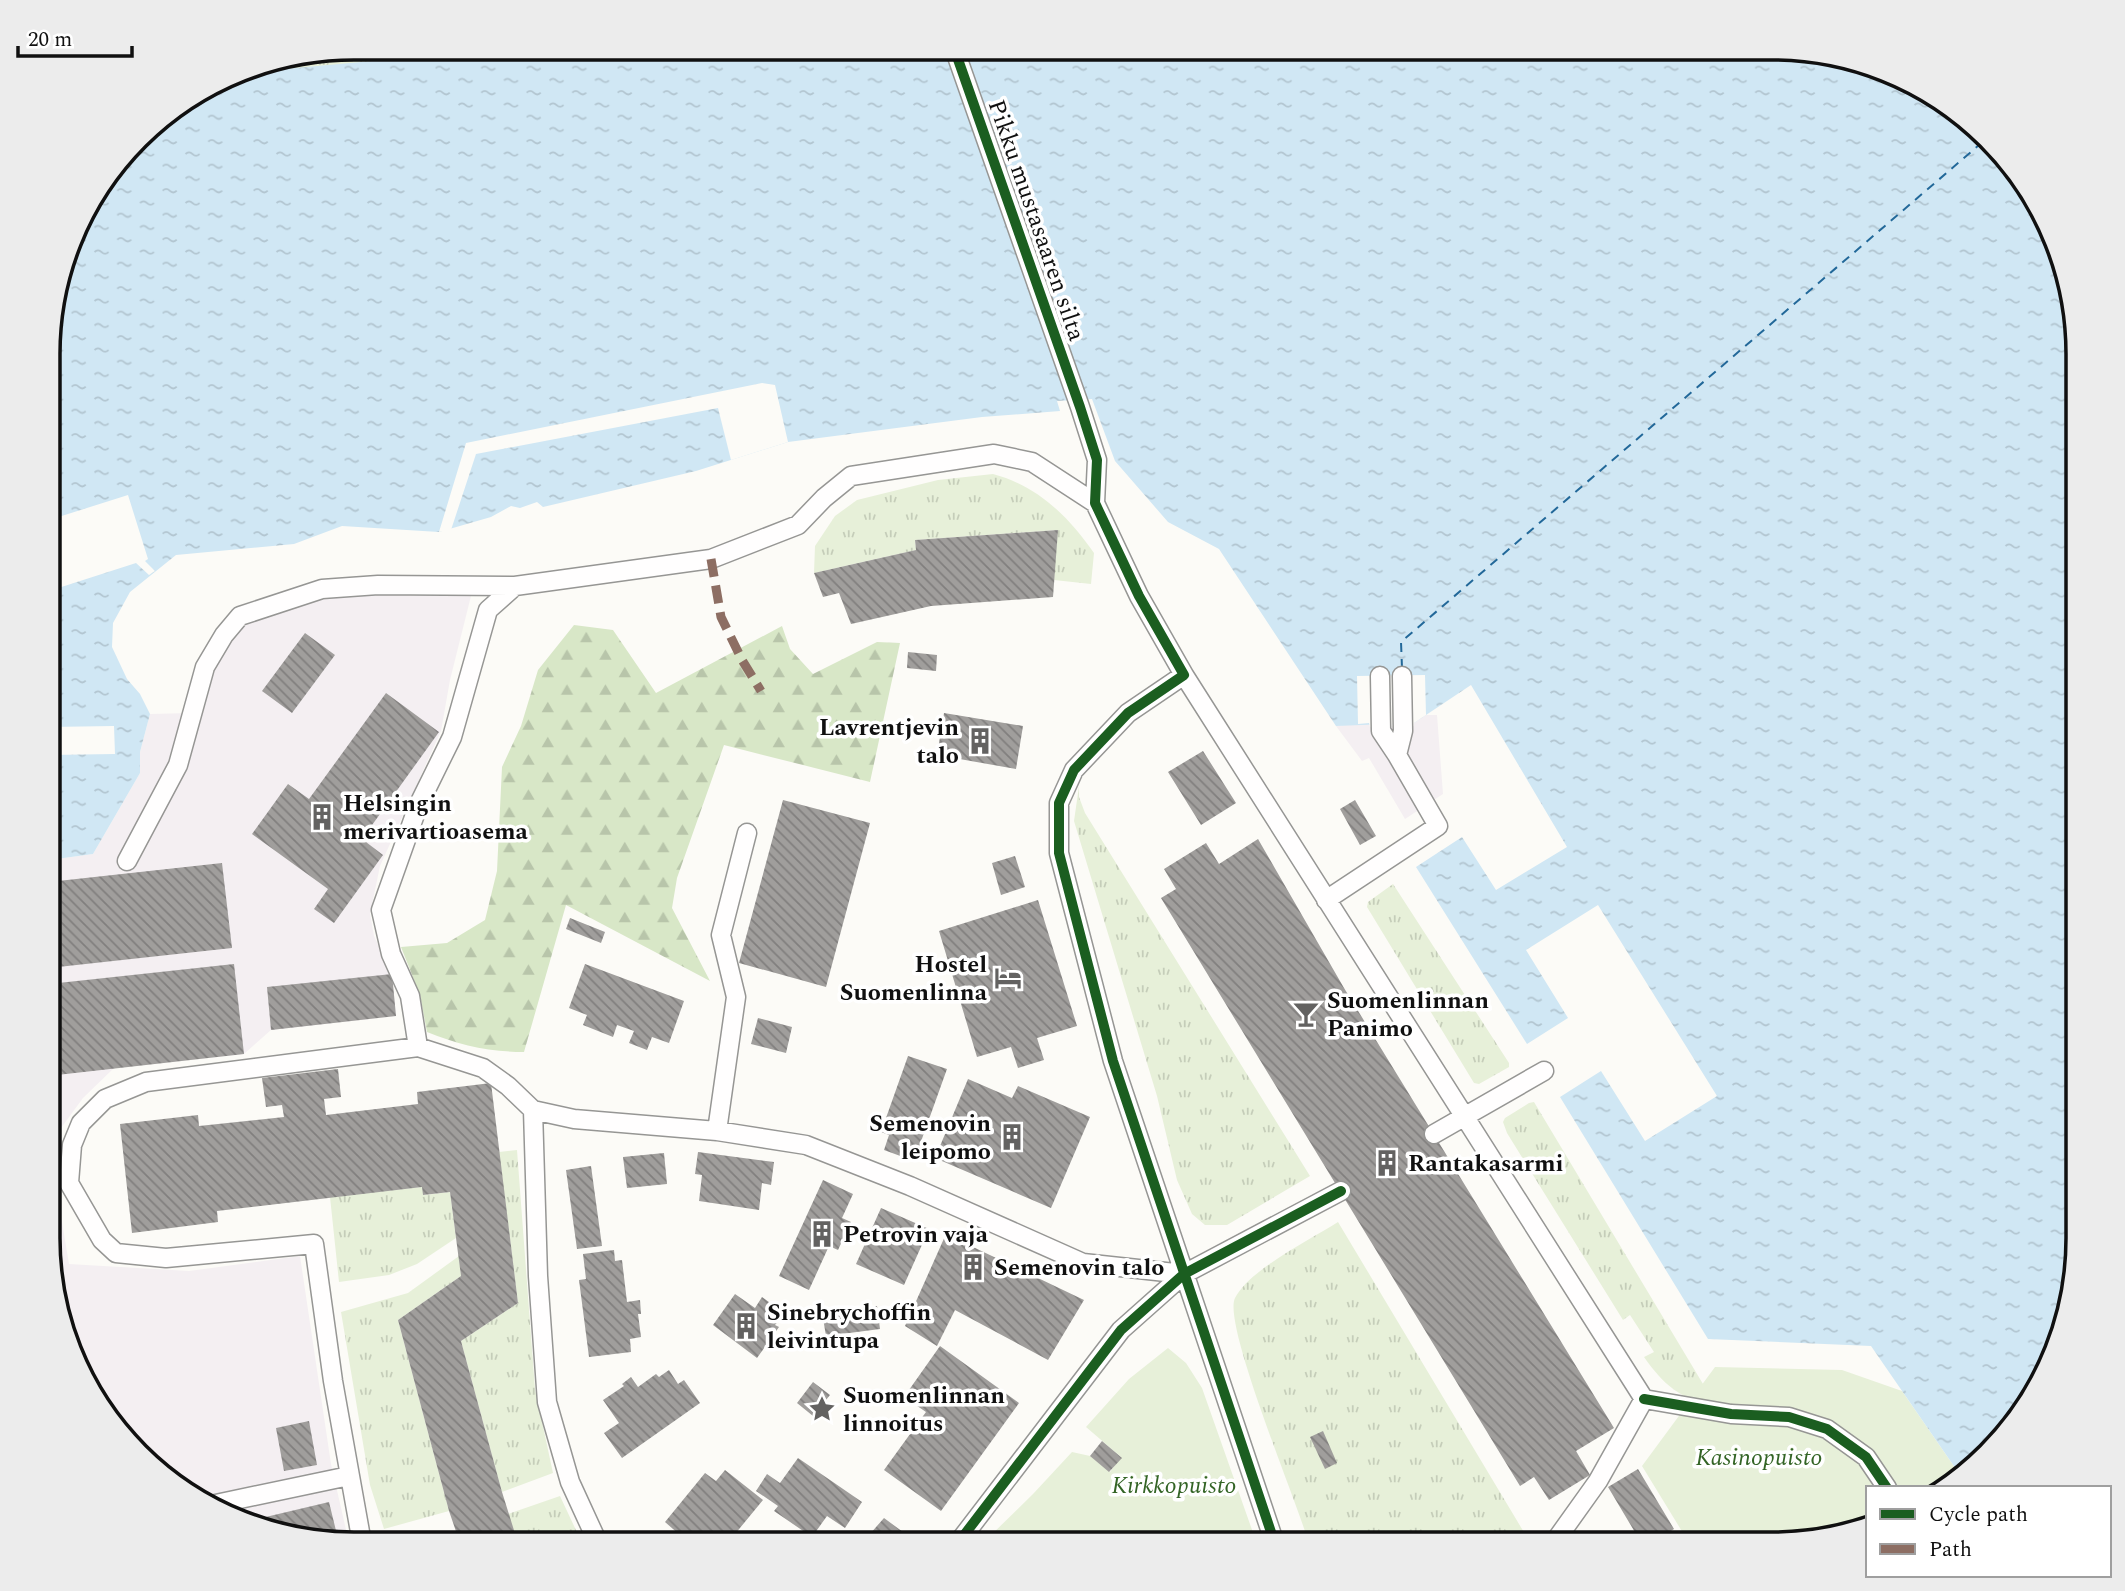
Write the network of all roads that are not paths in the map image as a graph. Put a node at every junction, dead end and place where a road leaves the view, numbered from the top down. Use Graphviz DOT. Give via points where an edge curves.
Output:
graph roads {
  1 [pos="958,60"];
  2 [pos="1095,503"];
  3 [pos="515,586"];
  4 [pos="1184,675"];
  5 [pos="1380,676"];
  6 [pos="1402,676"];
  7 [pos="1397,755"];
  8 [pos="747,833"];
  9 [pos="127,861"];
  10 [pos="1326,900"];
  11 [pos="418,1047"];
  12 [pos="1544,1071"];
  13 [pos="533,1110"];
  14 [pos="1463,1117"];
  15 [pos="718,1130"];
  16 [pos="1434,1134"];
  17 [pos="1341,1191"];
  18 [pos="1184,1274"];
  19 [pos="1644,1399"];
  20 [pos="349,1476"];
  21 [pos="1886,1486"];
  22 [pos="226,1502"];
  23 [pos="360,1532"];
  24 [pos="593,1532"];
  25 [pos="966,1532"];
  26 [pos="1271,1532"];
  27 [pos="1562,1532"];
  1 -- 2 [label="lane, Pikku mustasaaren silta" via="1097,460"];
  2 -- 3 [label="lane" via="1032,462 994,454 851,476 798,525 711,559"];
  2 -- 4 [label="lane" via="1139,596"];
  3 -- 9 [label="lane" via="322,589 240,616 205,667 178,765"];
  3 -- 11 [label="lane" via="488,610 452,737 418,806 381,910 391,954 410,996"];
  4 -- 10 [label="lane"];
  4 -- 18 [label="lane" via="1128,713 1074,770 1059,803 1059,853 1113,1060"];
  5 -- 7 [label="lane" via="1381,732"];
  6 -- 7 [label="lane" via="1403,731"];
  7 -- 10 [label="lane" via="1438,826"];
  8 -- 15 [label="lane" via="721,935 736,997"];
  10 -- 14 [label="lane"];
  11 -- 13 [label="lane" via="483,1068"];
  11 -- 20 [label="lane" via="146,1082 105,1099 81,1123 72,1144 69,1183 102,1240 116,1253 166,1258 314,1244"];
  12 -- 14 [label="lane"];
  13 -- 15 [label="lane" via="575,1119"];
  13 -- 24 [label="lane" via="547,1402 570,1482"];
  14 -- 16 [label="lane"];
  14 -- 19 [label="lane"];
  15 -- 18 [label="lane" via="806,1145 1083,1263"];
  17 -- 18 [label="lane"];
  18 -- 25 [label="lane" via="1121,1329"];
  18 -- 26 [label="lane"];
  19 -- 21 [label="lane" via="1731,1414 1788,1417 1827,1429 1866,1457"];
  19 -- 27 [label="lane" via="1598,1481"];
  20 -- 22 [label="lane"];
  20 -- 23 [label="lane"];
}
